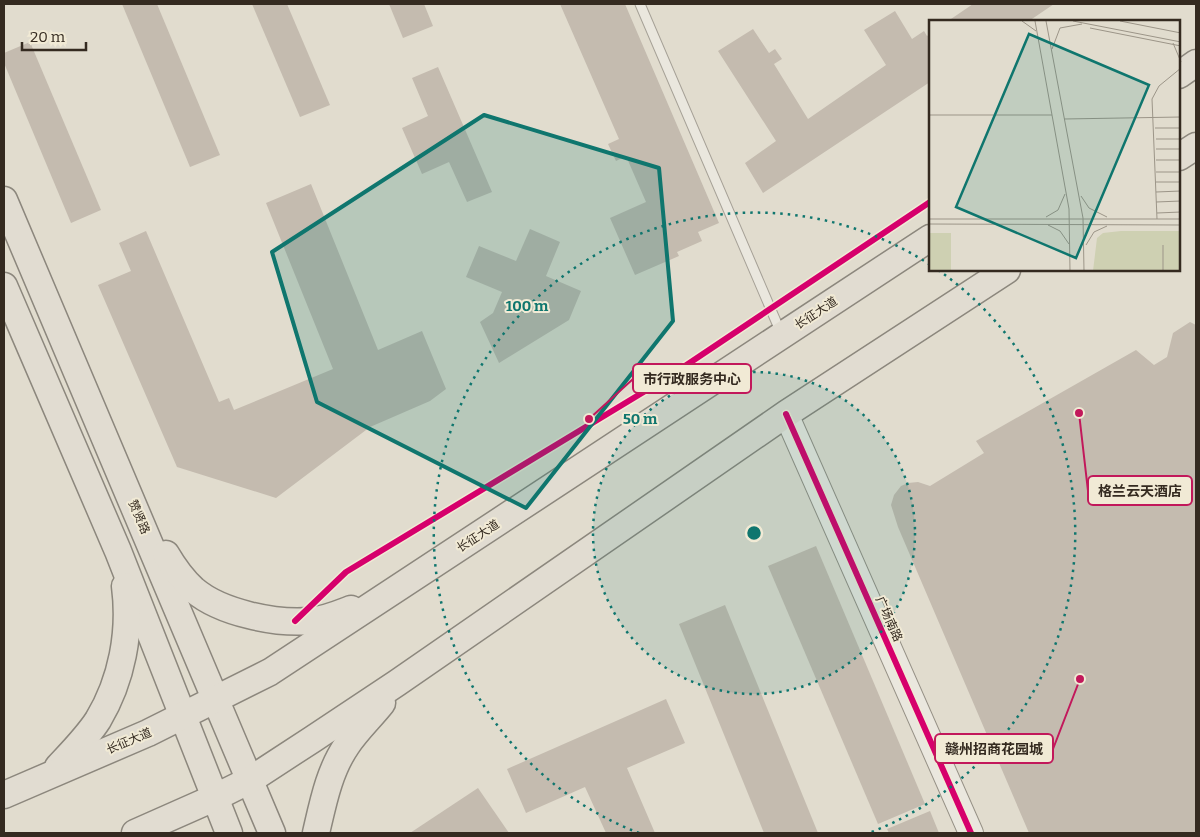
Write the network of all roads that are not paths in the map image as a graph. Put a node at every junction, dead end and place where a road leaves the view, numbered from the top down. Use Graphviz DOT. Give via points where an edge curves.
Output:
graph roads {
  1 [pos="640,4"];
  2 [pos="1196,63"];
  3 [pos="1180,74"];
  4 [pos="1196,146"];
  5 [pos="1180,156"];
  6 [pos="1196,167"];
  7 [pos="1180,172"];
  8 [pos="4,200"];
  9 [pos="929,239"];
  10 [pos="1005,271"];
  11 [pos="4,286"];
  12 [pos="782,336"];
  13 [pos="786,414"];
  14 [pos="137,513"];
  15 [pos="118,551"];
  16 [pos="387,596"];
  17 [pos="397,684"];
  18 [pos="216,700"];
  19 [pos="182,717"];
  20 [pos="52,774"];
  21 [pos="250,780"];
  22 [pos="4,795"];
  23 [pos="214,798"];
  24 [pos="134,833"];
  25 [pos="229,833"];
  26 [pos="272,833"];
  27 [pos="316,833"];
  28 [pos="972,833"];
  1 -- 12 [label="lane"];
  2 -- 3 [label="main road"];
  4 -- 5 [label="main road"];
  6 -- 7 [label="main road"];
  8 -- 14 [label="main road, 赞贤路"];
  9 -- 12 [label="main road, 长征大道"];
  10 -- 13 [label="main road"];
  11 -- 15 [label="main road"];
  12 -- 16 [label="main road, 长征大道"];
  13 -- 17 [label="main road"];
  13 -- 28 [label="street, 广场南路"];
  14 -- 16 [label="main road" via="194,590 231,609 275,620 312,621"];
  14 -- 18 [label="main road, 赞贤路"];
  15 -- 19 [label="main road"];
  15 -- 20 [label="main road" via="126,593 127,627 118,677 98,720"];
  16 -- 18 [label="main road, 长征大道" via="270,672"];
  17 -- 21 [label="main road"];
  17 -- 27 [label="main road" via="347,744 335,767"];
  18 -- 19 [label="main road, 长征大道"];
  18 -- 21 [label="main road, 赞贤路"];
  19 -- 20 [label="main road, 长征大道"];
  19 -- 23 [label="main road"];
  20 -- 22 [label="main road, 长征大道"];
  21 -- 23 [label="main road"];
  21 -- 26 [label="main road, 赞贤路"];
  23 -- 24 [label="main road"];
  23 -- 25 [label="main road"];
}
